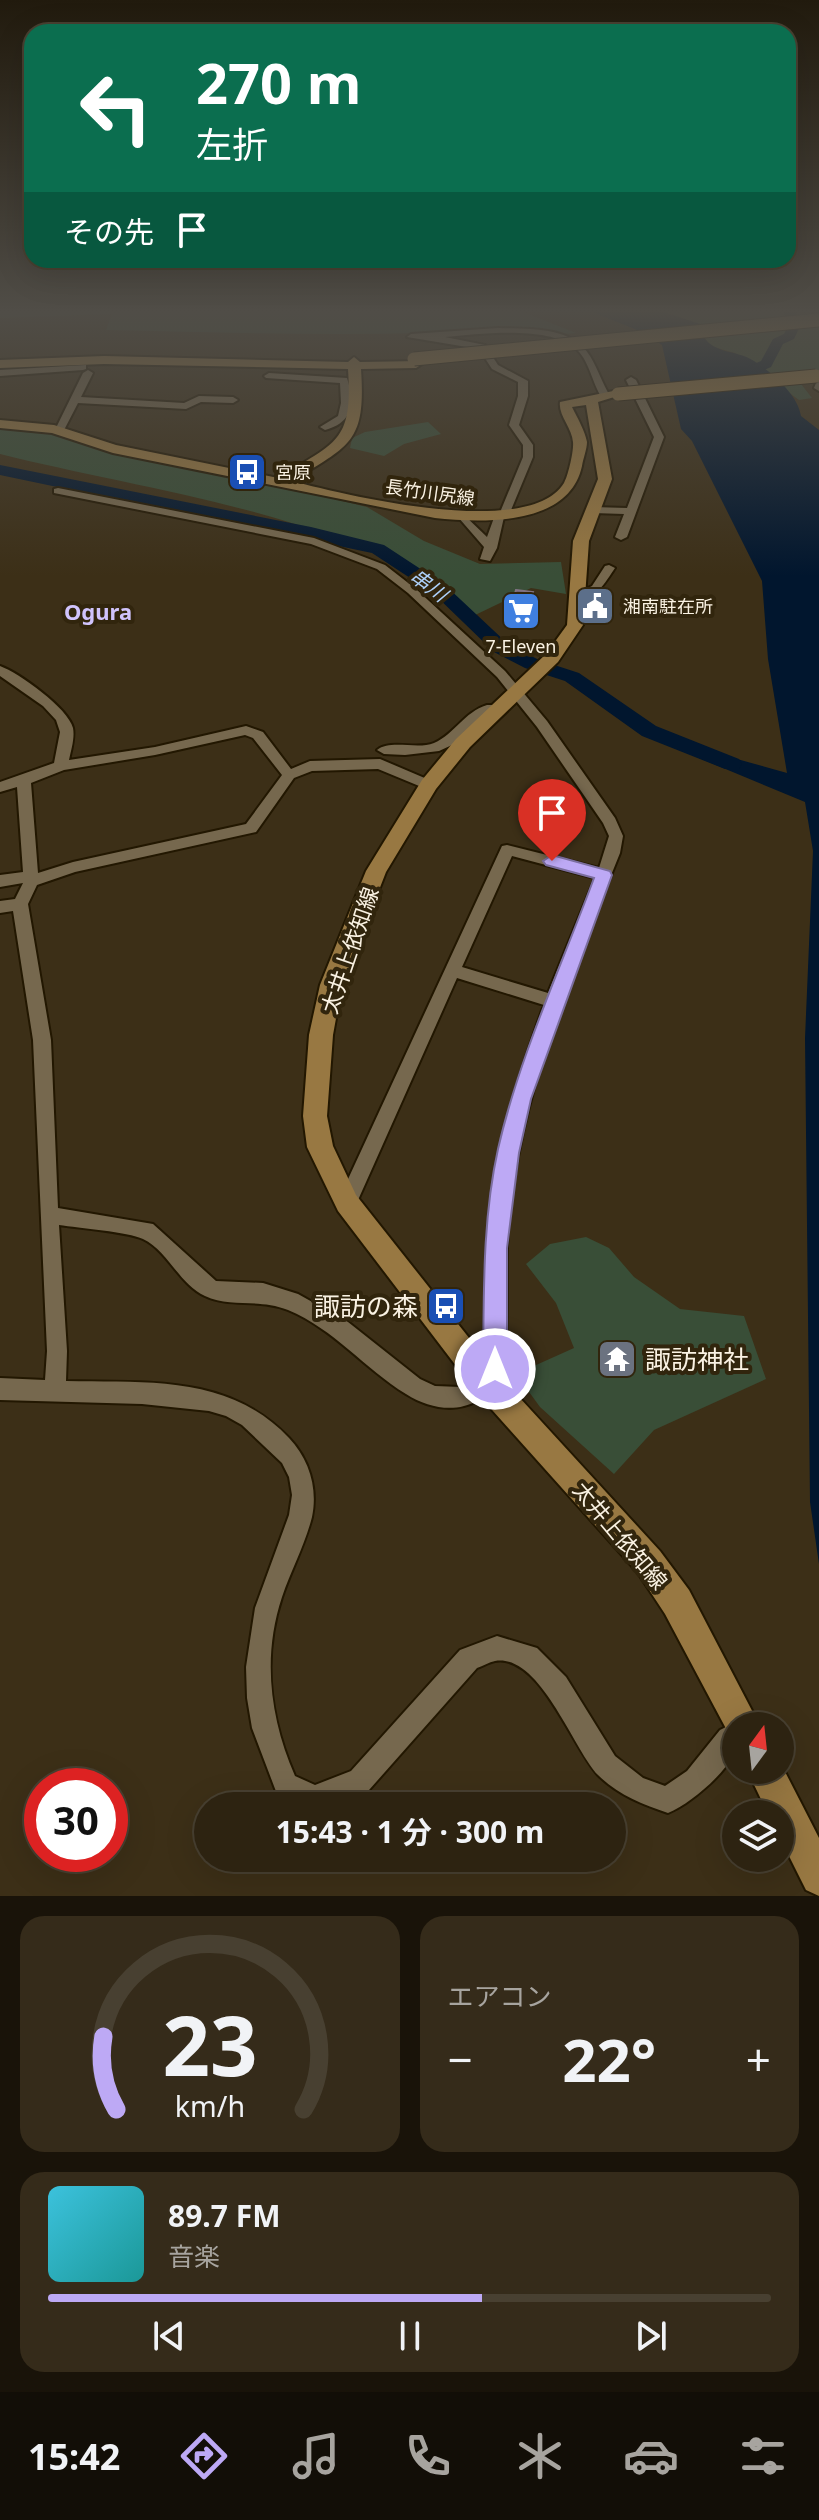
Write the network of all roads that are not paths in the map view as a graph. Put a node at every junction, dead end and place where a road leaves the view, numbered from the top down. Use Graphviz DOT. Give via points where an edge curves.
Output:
graph roads {
  1 [pos="198,399"];
  2 [pos="215,399"];
  3 [pos="522,399"];
  4 [pos="583,399"];
  5 [pos="604,399"];
  6 [pos="642,399"];
  7 [pos="76,400"];
  8 [pos="233,400"];
  9 [pos="351,401"];
  10 [pos="0,424"];
  11 [pos="325,427"];
  12 [pos="60,430"];
  13 [pos="280,483"];
  14 [pos="58,491"];
  15 [pos="593,510"];
  16 [pos="631,511"];
  17 [pos="504,516"];
  18 [pos="463,517"];
  19 [pos="621,537"];
  20 [pos="609,568"];
  21 [pos="578,598"];
  22 [pos="0,670"];
  23 [pos="517,689"];
  24 [pos="496,709"];
  25 [pos="384,750"];
  26 [pos="61,766"];
  27 [pos="289,775"];
  28 [pos="24,781"];
  29 [pos="429,785"];
  30 [pos="0,787"];
  31 [pos="604,875"];
  32 [pos="31,879"];
  33 [pos="0,881"];
  34 [pos="10,906"];
  35 [pos="452,970"];
  36 [pos="555,1002"];
  37 [pos="347,1203"];
  38 [pos="49,1215"];
  39 [pos="486,1382"];
  40 [pos="0,1389"];
  41 [pos="55,1391"];
  42 [pos="736,1712"];
  43 [pos="722,1748"];
  44 [pos="772,1784"];
  45 [pos="819,1877"];
  1 -- 7 [label="street" via="186,406"];
  2 -- 8 [label="street"];
  3 -- 17 [label="street" via="514,425 528,445 528,457"];
  4 -- 17 [label="main road, 長竹川尻線" via="564,406 580,439 571,484 548,503"];
  5 -- 15 [label="main road, 太井上依知線" via="605,469"];
  6 -- 16 [label="street" via="659,437"];
  7 -- 12 [label="street"];
  9 -- 11 [label="street" via="340,423"];
  9 -- 13 [label="main road" via="356,423 349,437"];
  10 -- 12 [label="main road, 長竹川尻線"];
  12 -- 13 [label="main road, 長竹川尻線" via="113,449"];
  13 -- 18 [label="main road, 長竹川尻線"];
  14 -- 23 [label="street" via="314,541 381,567"];
  15 -- 16 [label="street"];
  15 -- 21 [label="main road, 太井上依知線" via="579,551"];
  16 -- 19 [label="street"];
  17 -- 18 [label="main road, 長竹川尻線"];
  17 -- 18 [label="street" via="488,554"];
  20 -- 21 [label="street" via="596,588"];
  21 -- 23 [label="main road, 太井上依知線" via="570,635"];
  22 -- 26 [label="street" via="63,721 67,731"];
  23 -- 24 [label="main road, 太井上依知線"];
  23 -- 31 [label="street" via="610,822 616,836"];
  24 -- 25 [label="street" via="480,711 450,740 433,748"];
  24 -- 29 [label="main road, 太井上依知線"];
  26 -- 27 [label="street" via="246,730 258,735"];
  26 -- 28 [label="street"];
  27 -- 29 [label="street" via="320,764 380,764"];
  27 -- 32 [label="street" via="251,828"];
  28 -- 30 [label="street"];
  28 -- 32 [label="street"];
  29 -- 37 [label="main road, 太井上依知線" via="376,871 331,985 321,1035 314,1089 318,1132 331,1175"];
  31 -- 35 [label="street" via="507,850"];
  31 -- 36 [label="street"];
  32 -- 33 [label="street"];
  32 -- 34 [label="street"];
  34 -- 38 [label="street" via="42,1040"];
  35 -- 36 [label="street"];
  35 -- 37 [label="street"];
  36 -- 39 [label="street" via="508,1153 496,1248 495,1369"];
  37 -- 39 [label="main road, 太井上依知線"];
  38 -- 39 [label="street" via="146,1230 206,1286 219,1292 261,1292 305,1305 421,1391 445,1399 466,1397"];
  38 -- 41 [label="street"];
  39 -- 42 [label="main road, 太井上依知線" via="649,1562 677,1602"];
  40 -- 41 [label="street"];
  41 -- 43 [label="street" via="225,1405 254,1420 289,1450 302,1477 305,1501 268,1602 258,1669 266,1741 286,1785 315,1798 360,1781 469,1659 497,1648 528,1657 557,1686 606,1765 635,1788 668,1800 696,1780"];
  44 -- 45 [label="main road"];
}
